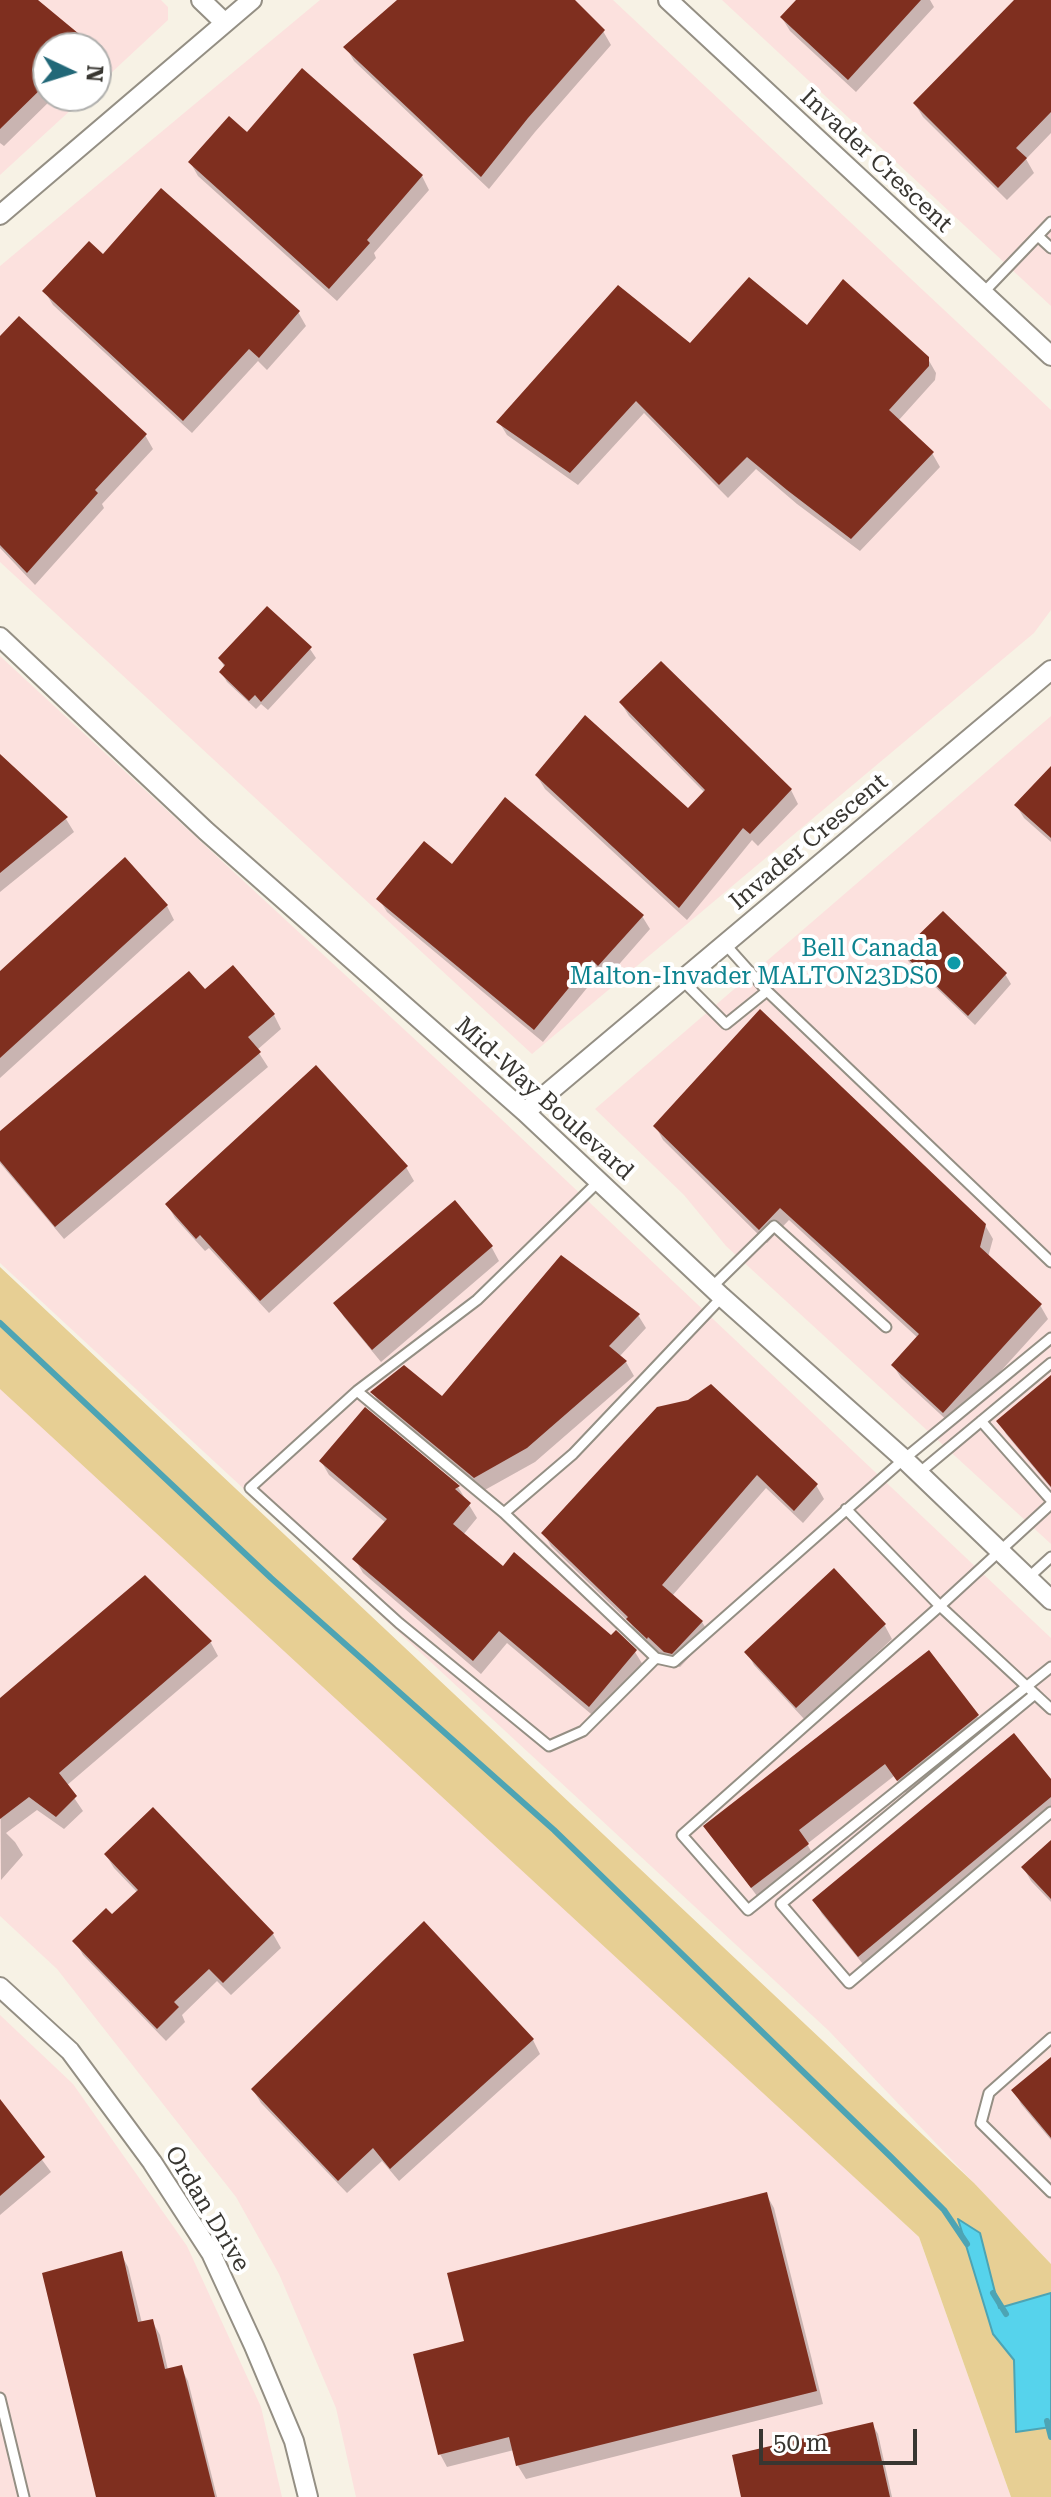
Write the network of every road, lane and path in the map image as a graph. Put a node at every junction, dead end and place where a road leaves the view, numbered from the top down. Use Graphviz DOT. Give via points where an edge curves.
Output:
graph roads {
  1 [pos="201,0"];
  2 [pos="252,0"];
  3 [pos="668,0"];
  4 [pos="225,23"];
  5 [pos="0,215"];
  6 [pos="1051,222"];
  7 [pos="1038,236"];
  8 [pos="1051,248"];
  9 [pos="983,293"];
  10 [pos="1051,356"];
  11 [pos="0,637"];
  12 [pos="1051,670"];
  13 [pos="725,944"];
  14 [pos="682,980"];
  15 [pos="767,991"];
  16 [pos="525,1112"];
  17 [pos="599,1181"];
  18 [pos="1051,1262"];
  19 [pos="717,1292"];
  20 [pos="886,1327"];
  21 [pos="1051,1338"];
  22 [pos="1051,1363"];
  23 [pos="357,1391"];
  24 [pos="981,1421"];
  25 [pos="904,1459"];
  26 [pos="919,1473"];
  27 [pos="1051,1502"];
  28 [pos="846,1509"];
  29 [pos="504,1513"];
  30 [pos="1000,1551"];
  31 [pos="1051,1557"];
  32 [pos="1028,1578"];
  33 [pos="1051,1600"];
  34 [pos="940,1606"];
  35 [pos="656,1658"];
  36 [pos="1051,1667"];
  37 [pos="1032,1691"];
  38 [pos="1051,1709"];
  39 [pos="1051,1812"];
  40 [pos="0,1987"];
  41 [pos="1051,2038"];
  42 [pos="1051,2192"];
  43 [pos="0,2398"];
  44 [pos="24,2497"];
  45 [pos="308,2497"];
  1 -- 4 [label="street"];
  2 -- 4 [label="street"];
  3 -- 9 [label="street, Invader Crescent"];
  4 -- 5 [label="street"];
  6 -- 7 [label="lane"];
  7 -- 8 [label="lane"];
  7 -- 9 [label="lane"];
  9 -- 10 [label="street, Invader Crescent"];
  11 -- 16 [label="street, Mid-Way Boulevard" via="206,831"];
  12 -- 13 [label="street, Invader Crescent"];
  13 -- 14 [label="street, Invader Crescent"];
  13 -- 15 [label="lane"];
  14 -- 15 [label="lane" via="726,1024"];
  14 -- 16 [label="street, Invader Crescent"];
  15 -- 18 [label="lane"];
  16 -- 17 [label="street, Mid-Way Boulevard"];
  17 -- 19 [label="street, Mid-Way Boulevard"];
  17 -- 23 [label="lane" via="477,1300"];
  19 -- 20 [label="lane" via="774,1226"];
  19 -- 25 [label="street, Mid-Way Boulevard"];
  19 -- 29 [label="lane" via="573,1454"];
  21 -- 25 [label="lane"];
  22 -- 24 [label="lane"];
  23 -- 29 [label="lane"];
  23 -- 35 [label="lane" via="250,1488 399,1623 549,1746 583,1731"];
  24 -- 26 [label="lane"];
  24 -- 27 [label="lane"];
  25 -- 26 [label="street, Mid-Way Boulevard"];
  25 -- 28 [label="lane"];
  26 -- 30 [label="street, Mid-Way Boulevard"];
  27 -- 30 [label="lane"];
  28 -- 34 [label="lane"];
  28 -- 35 [label="lane" via="674,1662"];
  29 -- 35 [label="lane"];
  30 -- 32 [label="street, Mid-Way Boulevard"];
  30 -- 34 [label="lane"];
  31 -- 32 [label="lane"];
  32 -- 33 [label="street, Mid-Way Boulevard"];
  34 -- 37 [label="lane"];
  34 -- 37 [label="lane" via="682,1835 748,1910"];
  36 -- 37 [label="lane"];
  37 -- 38 [label="lane"];
  37 -- 39 [label="lane" via="781,1904 849,1983"];
  40 -- 45 [label="street, Ordan Drive" via="70,2051 211,2253 294,2441"];
  41 -- 42 [label="lane" via="989,2093 981,2123"];
  43 -- 44 [label="lane"];
}
